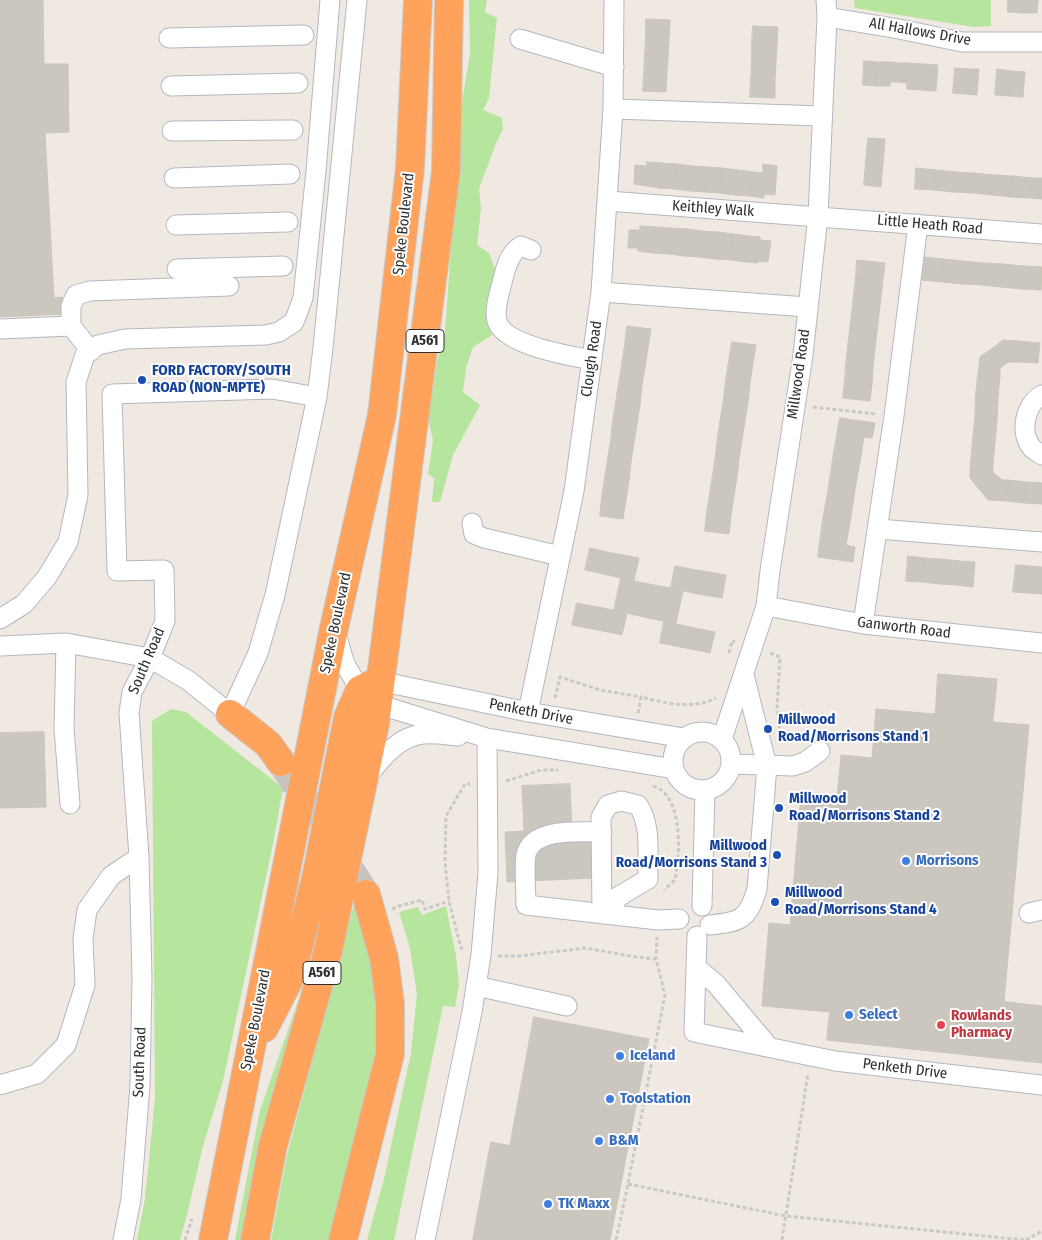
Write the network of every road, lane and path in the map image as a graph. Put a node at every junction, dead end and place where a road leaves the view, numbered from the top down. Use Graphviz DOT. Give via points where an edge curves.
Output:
graph roads {
  1 [pos="330,0"];
  2 [pos="356,0"];
  3 [pos="418,0"];
  4 [pos="449,0"];
  5 [pos="614,0"];
  6 [pos="827,8"];
  7 [pos="304,35"];
  8 [pos="169,38"];
  9 [pos="520,39"];
  10 [pos="1042,42"];
  11 [pos="614,67"];
  12 [pos="298,83"];
  13 [pos="171,86"];
  14 [pos="613,109"];
  15 [pos="822,116"];
  16 [pos="293,130"];
  17 [pos="172,131"];
  18 [pos="290,174"];
  19 [pos="174,178"];
  20 [pos="608,201"];
  21 [pos="818,216"];
  22 [pos="288,222"];
  23 [pos="918,224"];
  24 [pos="176,225"];
  25 [pos="1042,234"];
  26 [pos="531,250"];
  27 [pos="283,266"];
  28 [pos="177,269"];
  29 [pos="229,286"];
  30 [pos="601,292"];
  31 [pos="807,307"];
  32 [pos="71,326"];
  33 [pos="0,329"];
  34 [pos="91,351"];
  35 [pos="592,360"];
  36 [pos="1042,395"];
  37 [pos="317,397"];
  38 [pos="795,405"];
  39 [pos="894,416"];
  40 [pos="1042,455"];
  41 [pos="472,523"];
  42 [pos="878,529"];
  43 [pos="1042,542"];
  44 [pos="560,556"];
  45 [pos="766,606"];
  46 [pos="0,619"];
  47 [pos="863,624"];
  48 [pos="334,628"];
  49 [pos="66,643"];
  50 [pos="1042,643"];
  51 [pos="0,646"];
  52 [pos="753,647"];
  53 [pos="728,657"];
  54 [pos="150,658"];
  55 [pos="744,675"];
  56 [pos="719,689"];
  57 [pos="372,691"];
  58 [pos="528,712"];
  59 [pos="230,714"];
  60 [pos="634,730"];
  61 [pos="487,738"];
  62 [pos="684,738"];
  63 [pos="722,739"];
  64 [pos="820,751"];
  65 [pos="281,762"];
  66 [pos="731,764"];
  67 [pos="775,766"];
  68 [pos="674,769"];
  69 [pos="363,782"];
  70 [pos="648,785"];
  71 [pos="706,790"];
  72 [pos="70,804"];
  73 [pos="602,832"];
  74 [pos="139,857"];
  75 [pos="449,901"];
  76 [pos="370,906"];
  77 [pos="702,906"];
  78 [pos="608,915"];
  79 [pos="679,919"];
  80 [pos="658,920"];
  81 [pos="703,931"];
  82 [pos="696,967"];
  83 [pos="476,986"];
  84 [pos="567,1006"];
  85 [pos="769,1047"];
  86 [pos="811,1056"];
  87 [pos="249,1058"];
  88 [pos="0,1085"];
  89 [pos="1042,1085"];
  90 [pos="628,1184"];
  91 [pos="786,1216"];
  92 [pos="1042,1231"];
  93 [pos="122,1240"];
  94 [pos="213,1240"];
  95 [pos="255,1240"];
  96 [pos="343,1240"];
  97 [pos="425,1240"];
  98 [pos="616,1240"];
  99 [pos="782,1240"];
  100 [pos="1025,1240"];
  1 -- 34 [label="street" via="303,298 294,322 279,332 266,335 126,339 98,345"];
  2 -- 37 [label="street"];
  3 -- 48 [label="highway, Speke Boulevard / A561" via="410,168 382,415"];
  4 -- 57 [label="highway, A561" via="446,170 420,383"];
  5 -- 11 [label="street, Clough Road"];
  6 -- 10 [label="street, All Hallows Drive" via="962,42"];
  6 -- 15 [label="street, Millwood Road"];
  7 -- 8 [label="street"];
  9 -- 11 [label="street"];
  11 -- 14 [label="street, Clough Road"];
  12 -- 13 [label="street"];
  14 -- 15 [label="street"];
  14 -- 20 [label="street, Clough Road"];
  15 -- 21 [label="street, Millwood Road"];
  16 -- 17 [label="street"];
  18 -- 19 [label="street"];
  20 -- 21 [label="street, Keithley Walk"];
  20 -- 30 [label="street, Clough Road"];
  21 -- 23 [label="street, Little Heath Road"];
  21 -- 31 [label="street, Millwood Road"];
  22 -- 24 [label="street"];
  23 -- 25 [label="street, Little Heath Road"];
  23 -- 39 [label="street"];
  26 -- 35 [label="street" via="521,246 514,250 508,262 499,293 497,323 503,331 544,351"];
  27 -- 28 [label="street"];
  29 -- 32 [label="street" via="90,291 76,295 71,306"];
  30 -- 31 [label="street"];
  30 -- 35 [label="street, Clough Road"];
  31 -- 38 [label="street, Millwood Road"];
  32 -- 33 [label="street"];
  32 -- 34 [label="street"];
  34 -- 46 [label="street" via="85,355 76,382 78,495 68,542 47,577 24,604"];
  35 -- 44 [label="street, Clough Road" via="574,491"];
  36 -- 40 [label="street" via="1029,406 1026,433 1031,447"];
  37 -- 54 [label="street, South Road" via="272,389 112,394 117,571 164,570 165,621"];
  37 -- 59 [label="street" via="267,627"];
  38 -- 39 [label="path"];
  38 -- 45 [label="street, Millwood Road"];
  39 -- 42 [label="street"];
  41 -- 44 [label="street" via="474,534 484,538"];
  42 -- 43 [label="street"];
  42 -- 47 [label="street"];
  44 -- 58 [label="street, Clough Road"];
  45 -- 47 [label="street, Ganworth Road"];
  45 -- 52 [label="street, Millwood Road"];
  47 -- 50 [label="street, Ganworth Road"];
  48 -- 57 [label="street" via="345,664"];
  48 -- 87 [label="highway, Speke Boulevard / A561"];
  49 -- 51 [label="street"];
  49 -- 54 [label="street"];
  49 -- 72 [label="street" via="64,729"];
  52 -- 53 [label="path" via="732,641"];
  52 -- 55 [label="street, Millwood Road"];
  52 -- 67 [label="path" via="780,657"];
  54 -- 59 [label="street" via="189,681"];
  54 -- 74 [label="street, South Road" via="132,692 129,713"];
  55 -- 63 [label="street, Millwood Road"];
  55 -- 67 [label="street"];
  56 -- 60 [label="path" via="716,698 706,703 666,704 641,697"];
  57 -- 58 [label="street, Penketh Drive"];
  57 -- 61 [label="street"];
  57 -- 69 [label="highway, A561" via="375,724"];
  57 -- 87 [label="highway, A561" via="348,717 316,878 290,976"];
  58 -- 60 [label="street, Penketh Drive"];
  59 -- 65 [label="highway" via="268,744"];
  60 -- 62 [label="street, Penketh Drive"];
  61 -- 68 [label="street"];
  61 -- 69 [label="street" via="422,734 400,742"];
  61 -- 83 [label="street" via="488,873"];
  62 -- 63 [label="street, Penketh Drive" via="702,731"];
  62 -- 68 [label="street" via="676,749"];
  63 -- 66 [label="street" via="728,748"];
  64 -- 67 [label="street" via="793,766"];
  66 -- 67 [label="street"];
  66 -- 71 [label="street" via="722,782"];
  67 -- 81 [label="street" via="757,889 751,908 739,920"];
  68 -- 71 [label="street" via="686,785"];
  69 -- 95 [label="highway, A561" via="328,951 273,1145"];
  70 -- 80 [label="path" via="657,787 666,796 677,818 679,851 675,879 658,897"];
  71 -- 77 [label="street, Penketh Drive"];
  73 -- 78 [label="street"];
  73 -- 78 [label="street" via="602,817 608,805 621,801 638,805 644,813 648,879 616,898"];
  73 -- 78 [label="street" via="563,832 544,836 534,843 526,854 526,905"];
  74 -- 88 [label="street" via="111,876 87,910 82,938 85,985 66,1045 37,1074"];
  74 -- 93 [label="street, South Road" via="140,1085 131,1199"];
  75 -- 76 [label="path" via="424,909 422,900 399,906"];
  76 -- 96 [label="highway" via="384,958 390,1004 390,1054"];
  77 -- 79 [label="street" via="688,906"];
  77 -- 81 [label="street, Penketh Drive" via="710,915"];
  78 -- 80 [label="street"];
  79 -- 80 [label="street"];
  79 -- 81 [label="street" via="686,934"];
  80 -- 90 [label="path" via="656,959 665,995"];
  81 -- 82 [label="street, Penketh Drive"];
  82 -- 85 [label="street" via="716,984"];
  82 -- 85 [label="street, Penketh Drive" via="694,1032"];
  83 -- 84 [label="street"];
  83 -- 97 [label="street"];
  85 -- 86 [label="street, Penketh Drive"];
  86 -- 89 [label="street, Penketh Drive"];
  86 -- 91 [label="path"];
  87 -- 94 [label="highway, Speke Boulevard / A561"];
  90 -- 91 [label="path"];
  90 -- 98 [label="path"];
  91 -- 99 [label="path"];
  91 -- 100 [label="path"];
  92 -- 100 [label="path"];
}
